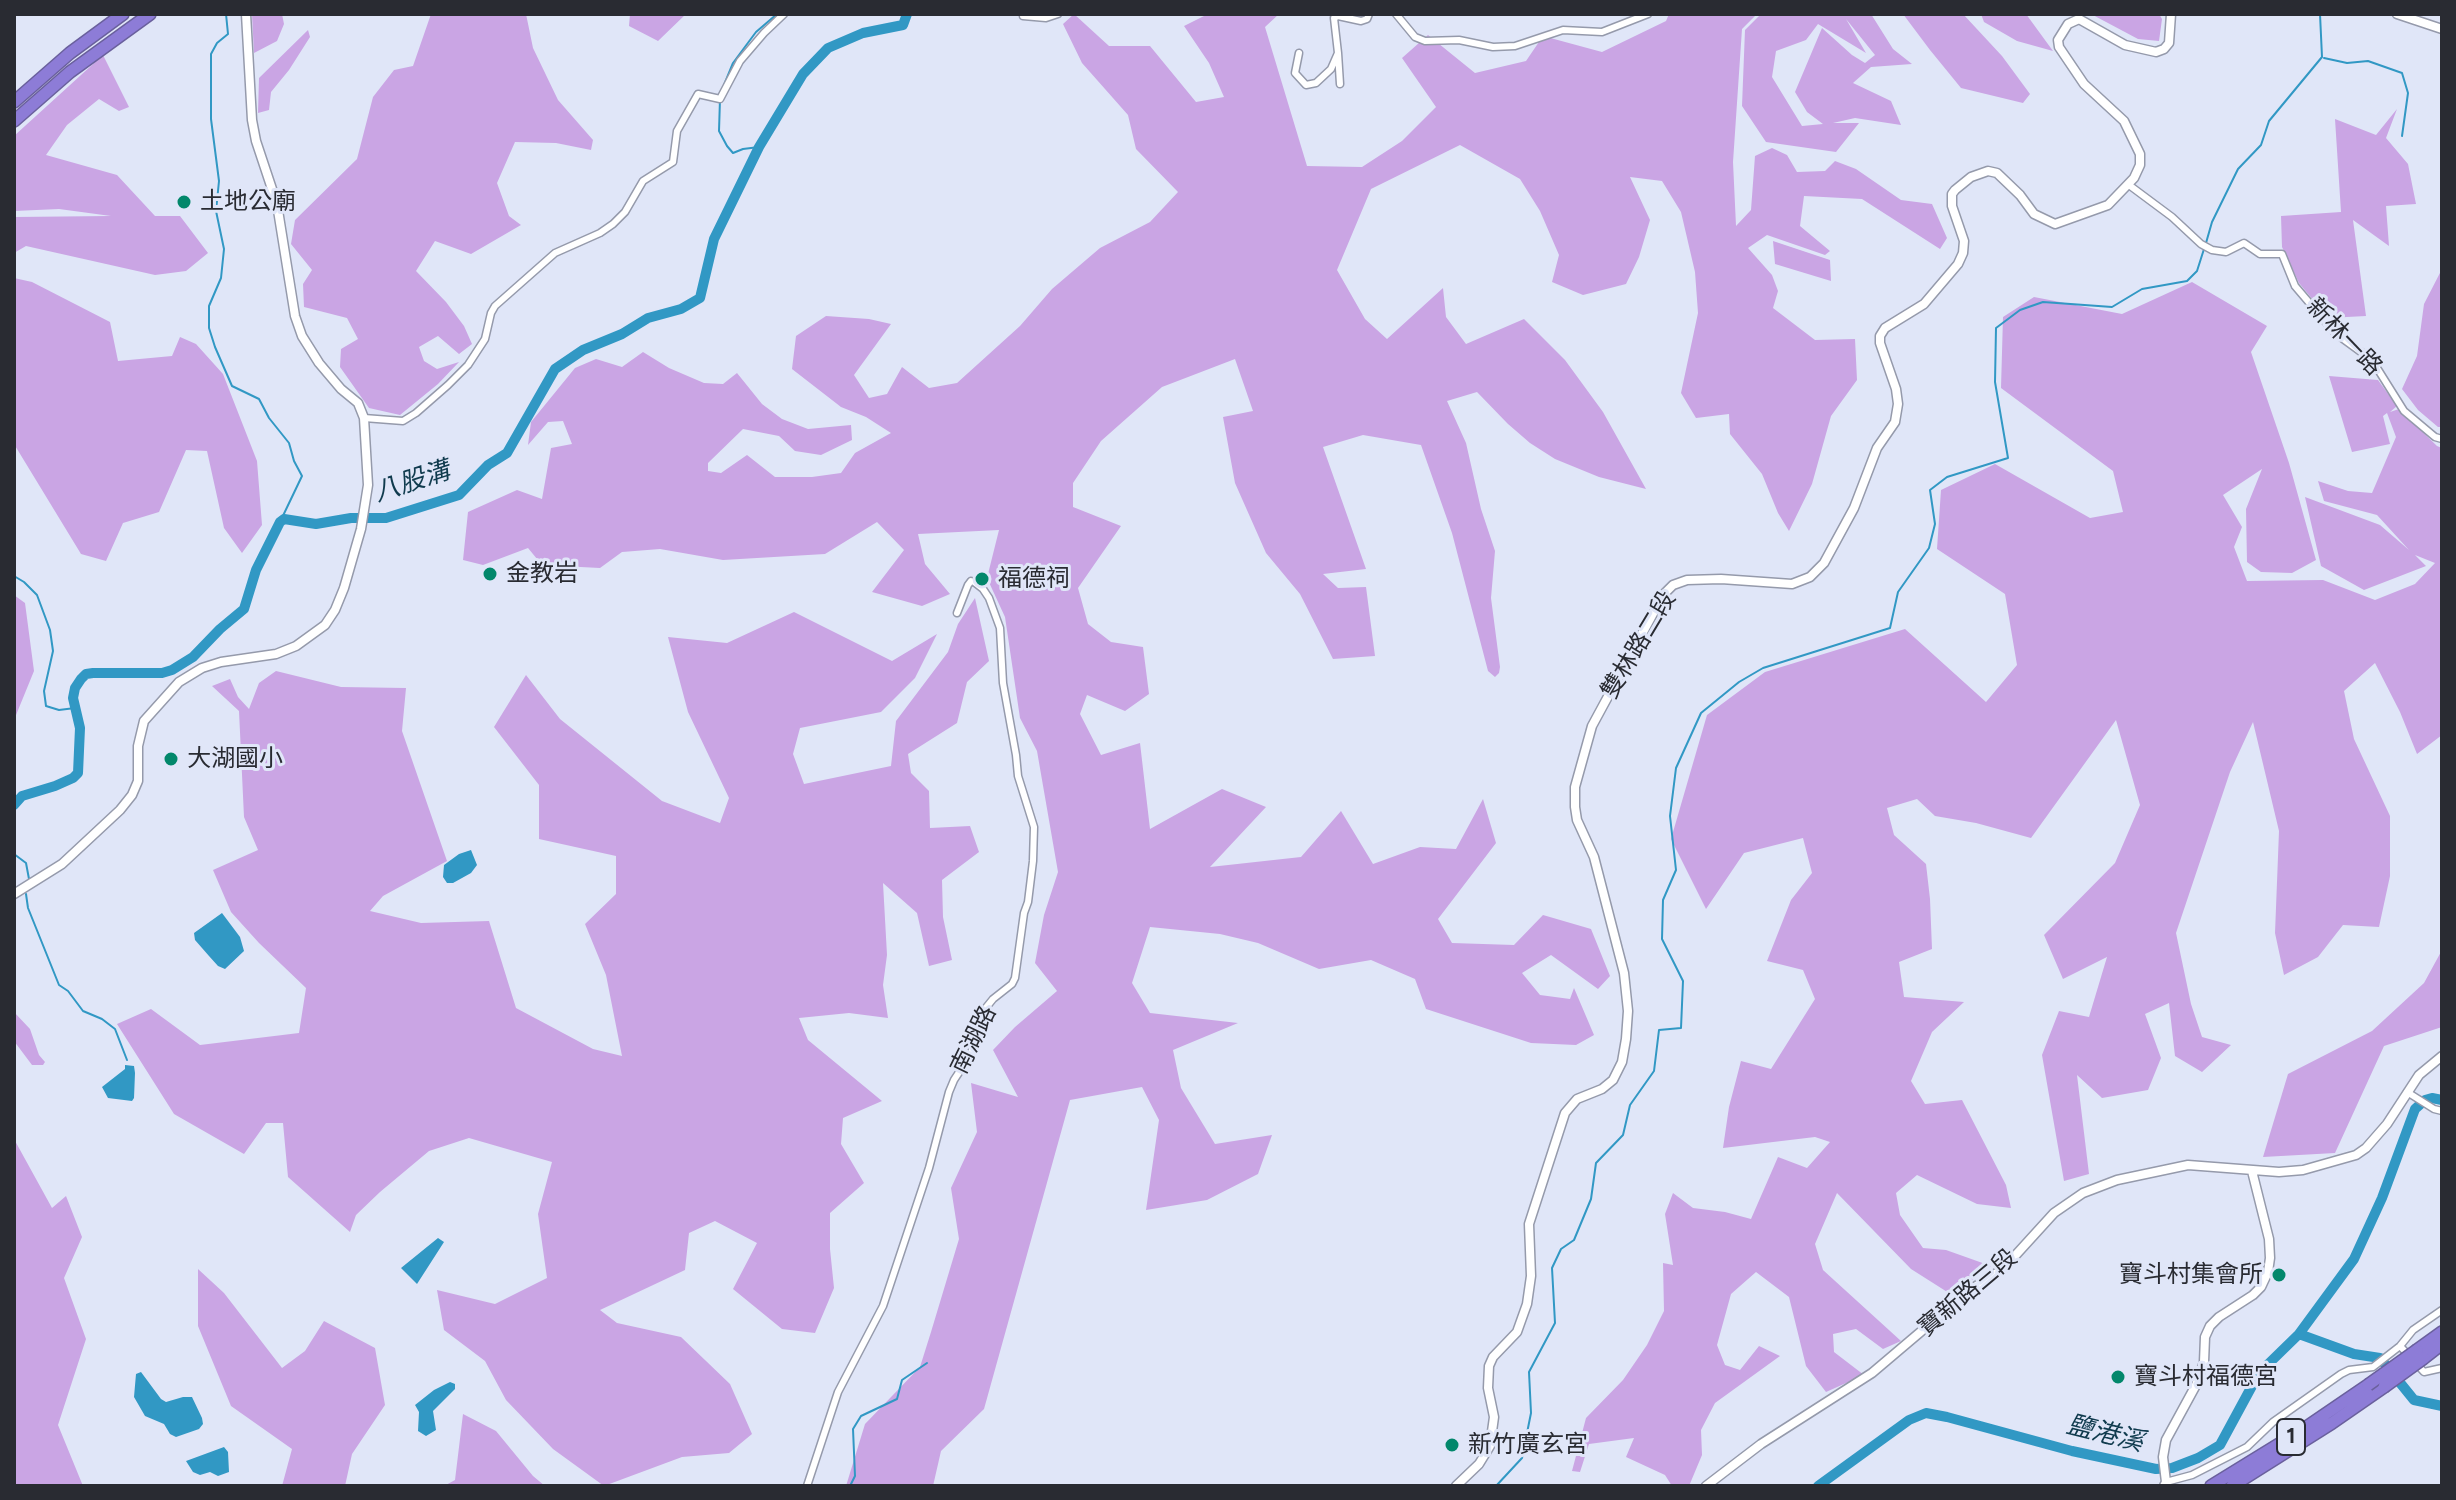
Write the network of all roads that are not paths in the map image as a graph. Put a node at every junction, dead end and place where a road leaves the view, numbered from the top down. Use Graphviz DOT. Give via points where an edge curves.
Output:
graph roads {
  1 [pos="123,14"];
  2 [pos="150,14"];
  3 [pos="246,14"];
  4 [pos="784,14"];
  5 [pos="1058,14"];
  6 [pos="1369,14"];
  7 [pos="1396,14"];
  8 [pos="1648,14"];
  9 [pos="2171,14"];
  10 [pos="2397,14"];
  11 [pos="1023,16"];
  12 [pos="2442,29"];
  13 [pos="1299,53"];
  14 [pos="1338,53"];
  15 [pos="1340,84"];
  16 [pos="14,102"];
  17 [pos="14,121"];
  18 [pos="2129,185"];
  19 [pos="364,418"];
  20 [pos="2442,439"];
  21 [pos="957,613"];
  22 [pos="14,894"];
  23 [pos="2442,1056"];
  24 [pos="2407,1092"];
  25 [pos="2442,1111"];
  26 [pos="2252,1171"];
  27 [pos="2442,1310"];
  28 [pos="2442,1332"];
  29 [pos="2442,1344"];
  30 [pos="2400,1346"];
  31 [pos="2421,1354"];
  32 [pos="2442,1368"];
  33 [pos="2165,1484"];
  34 [pos="807,1486"];
  35 [pos="1456,1486"];
  36 [pos="1706,1486"];
  37 [pos="2211,1486"];
  38 [pos="2232,1486"];
  1 -- 16 [label="highway"];
  2 -- 17 [label="highway"];
  3 -- 19 [label="street" via="252,120 277,204 295,316 319,363 358,403"];
  4 -- 19 [label="street" via="740,61 724,95 717,100 698,94 677,131 673,162 643,181 625,212 600,233 555,253 495,306 485,339 448,385 403,421"];
  5 -- 11 [label="street"];
  6 -- 14 [label="street" via="1361,21 1334,18"];
  7 -- 8 [label="street" via="1425,41 1493,47 1515,46 1563,30 1602,32"];
  9 -- 18 [label="street" via="2169,43 2162,51 2125,45 2079,19 2068,24 2058,40 2074,71 2120,115 2133,139 2141,159"];
  10 -- 12 [label="street"];
  13 -- 14 [label="street" via="1295,73 1306,85 1324,77"];
  14 -- 15 [label="street"];
  18 -- 20 [label="street, 新林一路" via="2212,250 2226,252 2244,243 2260,254 2282,254 2295,286 2335,333 2372,360 2404,411"];
  18 -- 35 [label="street, 雙林路二段" via="2100,210 2055,224 2034,214 1997,173 1984,172 1960,184 1952,199 1963,253 1924,304 1880,336 1896,389 1895,422 1877,448 1854,508 1824,563 1810,577 1792,584 1721,579 1673,585 1592,726 1575,787 1575,807 1594,857 1624,973 1628,1011 1622,1062 1613,1080 1577,1099 1565,1113 1529,1224 1527,1304 1517,1332 1489,1366 1494,1417 1490,1446"];
  19 -- 22 [label="street" via="365,513 344,588 325,625 276,654 211,665 179,682 144,721 132,795 62,864"];
  21 -- 34 [label="street, 南湖路" via="968,585 978,583 1000,628 1018,776 1034,827 1015,978 980,1015 971,1054 949,1092 883,1306 838,1392"];
  23 -- 24 [label="street, 寶新路三段"];
  24 -- 25 [label="street"];
  24 -- 26 [label="street, 寶新路三段" via="2387,1124 2356,1155 2303,1170"];
  26 -- 33 [label="street" via="2269,1239 2268,1272 2253,1295 2210,1326 2196,1385 2166,1440"];
  26 -- 36 [label="street, 寶新路三段" via="2188,1165 2083,1193 2054,1213 2003,1269 1970,1290 1872,1373"];
  27 -- 30 [label="street"];
  28 -- 31 [label="highway, 1"];
  29 -- 31 [label="highway, 1"];
  30 -- 32 [label="street" via="2424,1372"];
  30 -- 33 [label="street" via="2373,1367 2349,1370 2273,1422 2247,1447"];
  31 -- 37 [label="highway, 1, bridge"];
  31 -- 38 [label="highway, 1, bridge" via="2384,1387"];
}
